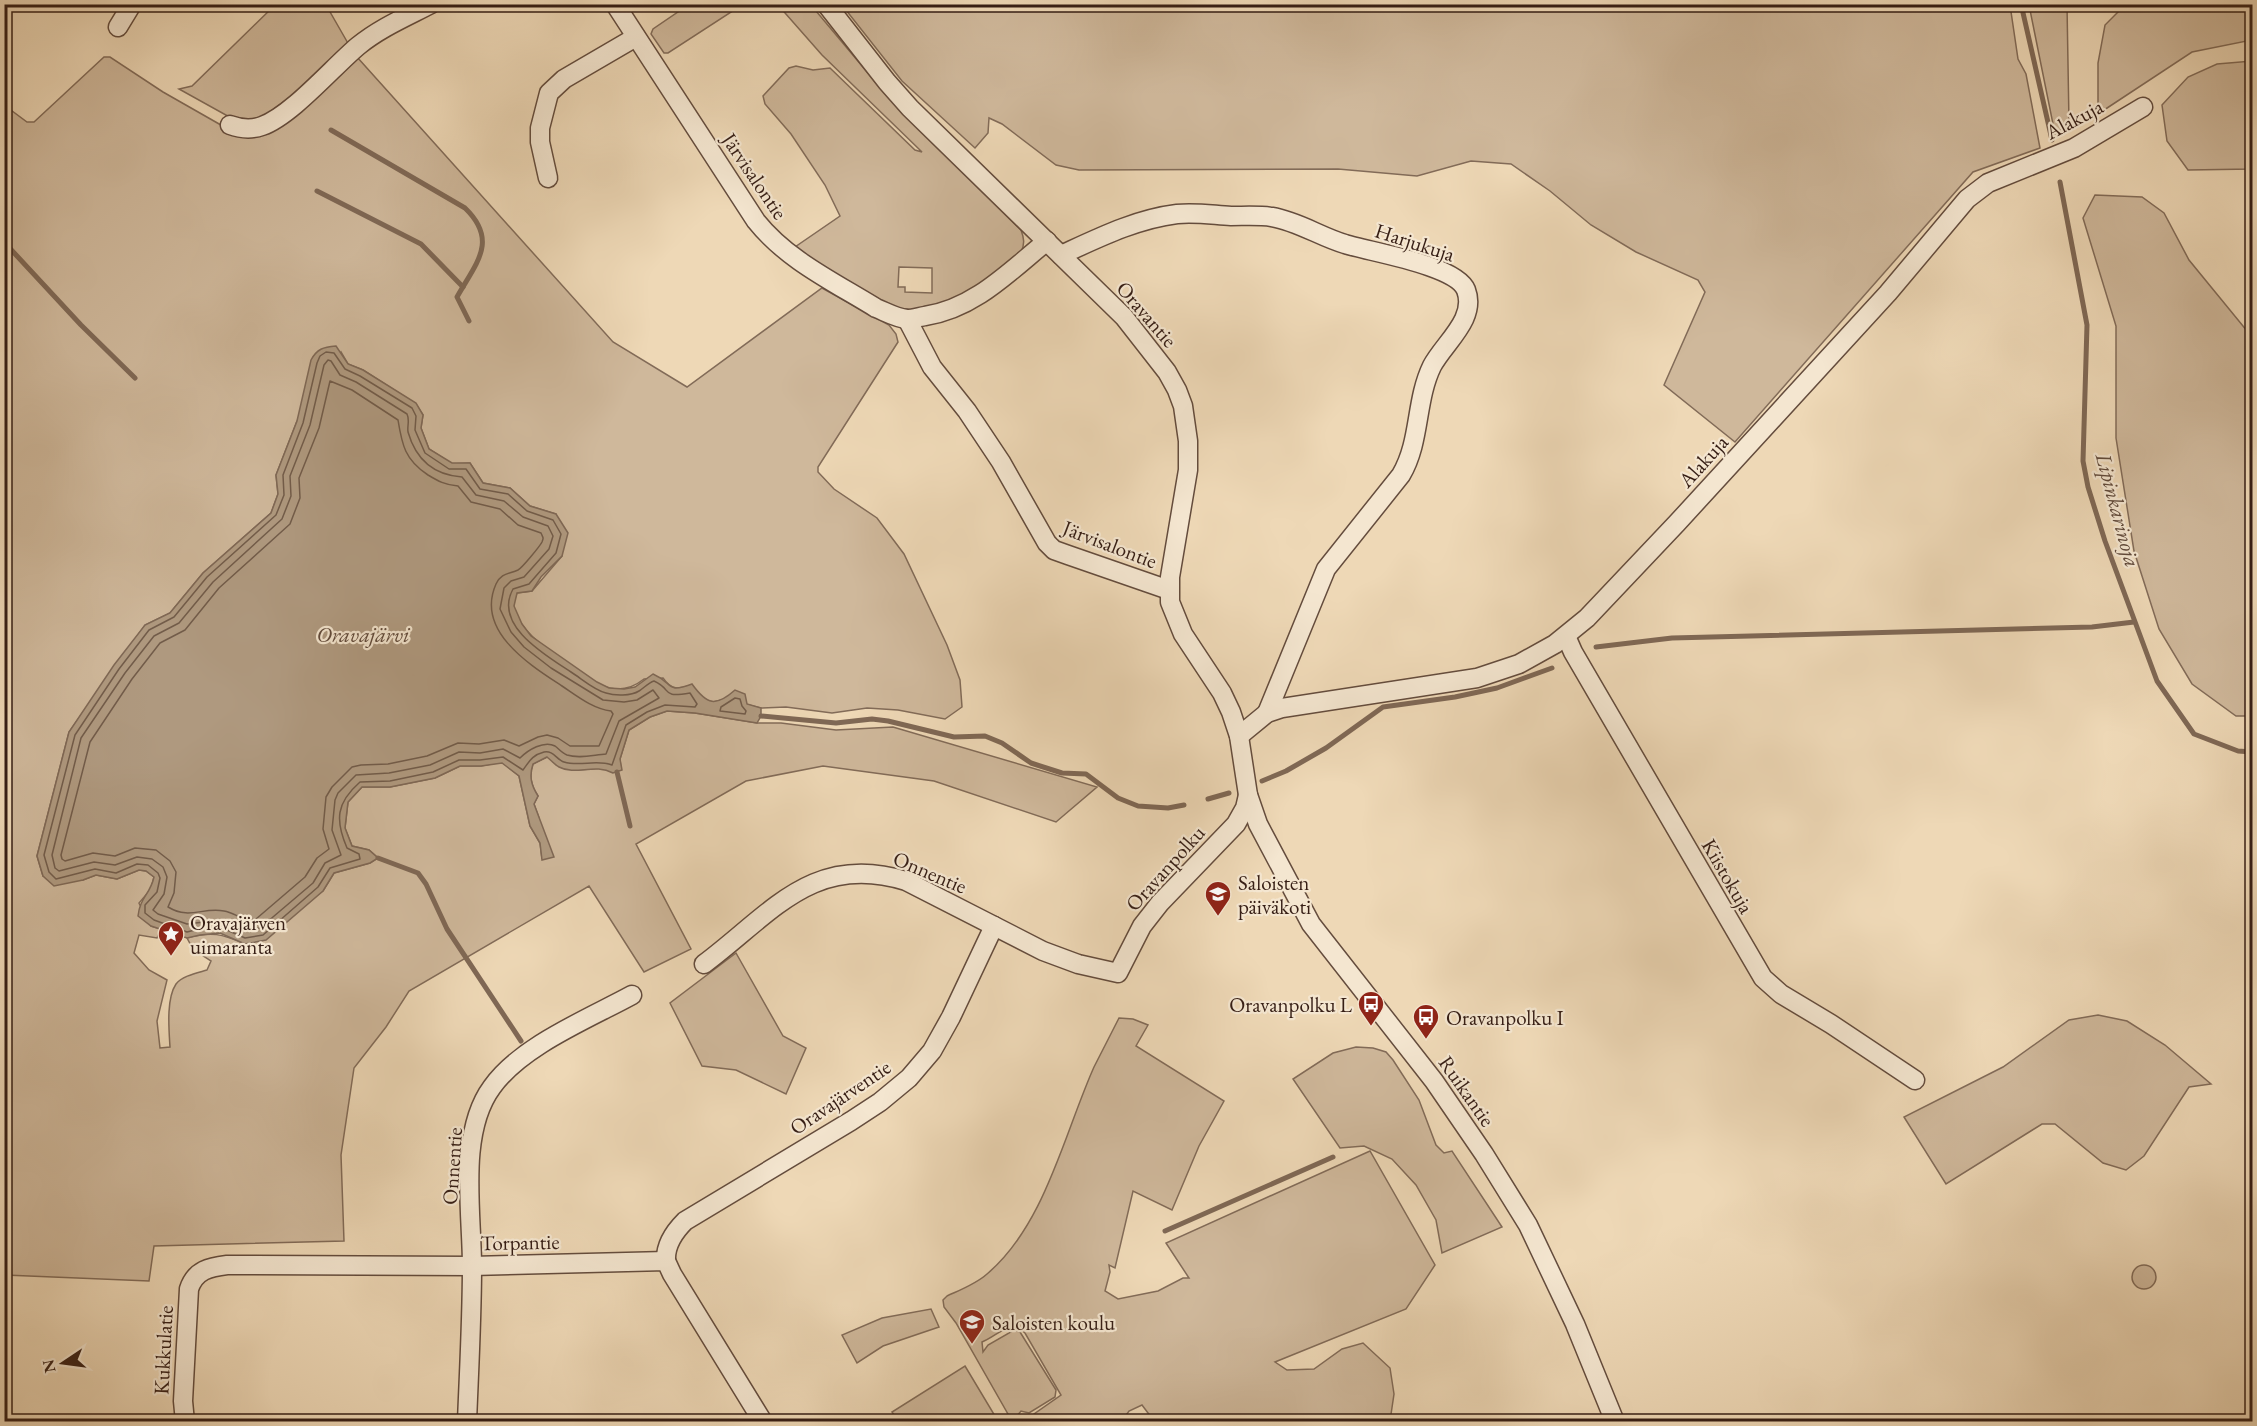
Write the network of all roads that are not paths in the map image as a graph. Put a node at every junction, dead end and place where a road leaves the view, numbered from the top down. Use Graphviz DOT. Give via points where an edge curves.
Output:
graph roads {
  1 [pos="132,4"];
  2 [pos="431,4"];
  3 [pos="615,4"];
  4 [pos="826,4"];
  5 [pos="118,27"];
  6 [pos="636,37"];
  7 [pos="2143,107"];
  8 [pos="230,126"];
  9 [pos="548,177"];
  10 [pos="1047,241"];
  11 [pos="1061,255"];
  12 [pos="907,319"];
  13 [pos="1169,590"];
  14 [pos="1566,636"];
  15 [pos="1267,713"];
  16 [pos="1239,736"];
  17 [pos="1248,795"];
  18 [pos="994,926"];
  19 [pos="704,964"];
  20 [pos="1118,973"];
  21 [pos="632,995"];
  22 [pos="1915,1080"];
  23 [pos="666,1261"];
  24 [pos="472,1266"];
  25 [pos="192,1280"];
  26 [pos="185,1422"];
  27 [pos="467,1422"];
  28 [pos="763,1422"];
  29 [pos="1615,1422"];
  1 -- 5 [label="street"];
  2 -- 8 [label="street" via="359,45 271,122 242,129"];
  3 -- 6 [label="street, Järvisalontie"];
  4 -- 10 [label="street, Oravantie" via="909,108"];
  6 -- 9 [label="street" via="564,79 549,93 540,128"];
  6 -- 12 [label="street, Järvisalontie" via="770,238 785,252 867,303"];
  7 -- 14 [label="street, Alakuja" via="2074,148 1988,183 1967,199 1888,293 1677,523"];
  10 -- 11 [label="street, Oravantie"];
  10 -- 12 [label="street, Järvisalontie" via="968,303 938,315"];
  11 -- 13 [label="street, Oravantie" via="1124,317 1150,349 1183,406 1188,470"];
  11 -- 15 [label="street, Harjukuja" via="1115,231 1177,214 1274,217 1345,244 1426,265 1460,281 1466,289 1466,314 1426,379 1409,462 1326,569"];
  12 -- 13 [label="street, Järvisalontie" via="933,367 1001,462 1047,543 1054,550"];
  13 -- 16 [label="street, Oravantie" via="1176,621 1222,693"];
  14 -- 15 [label="street, Alakuja" via="1519,664 1477,678"];
  14 -- 22 [label="street, Kiistokuja" via="1763,978"];
  15 -- 16 [label="street, Alakuja"];
  16 -- 17 [label="street, Ruikantie"];
  17 -- 20 [label="street, Oravanpolku" via="1236,824 1142,926"];
  17 -- 29 [label="street, Ruikantie" via="1258,824 1311,924 1434,1081 1528,1225"];
  18 -- 19 [label="street, Onnentie" via="906,881 884,874 849,873 798,891"];
  18 -- 20 [label="street, Onnentie" via="1061,958"];
  18 -- 23 [label="street, Oravajärventie" via="933,1051 909,1078 861,1115 685,1221 670,1239"];
  21 -- 24 [label="street, Onnentie" via="531,1050 492,1087 481,1106 470,1161"];
  23 -- 24 [label="street, Torpantie"];
  23 -- 28 [label="street"];
  24 -- 25 [label="street, Torpantie" via="227,1265 210,1267"];
  24 -- 27 [label="street, Onnentie"];
  25 -- 26 [label="street, Kukkulatie" via="183,1401"];
}
